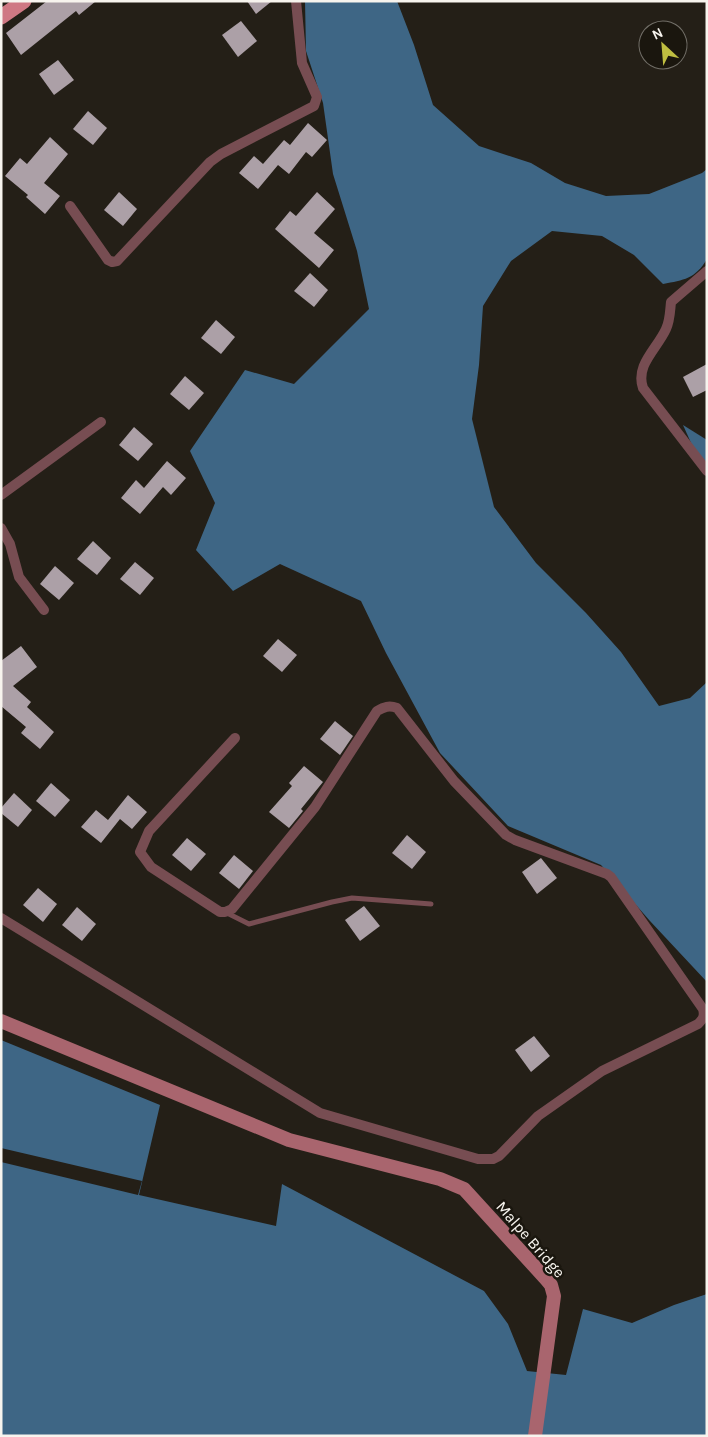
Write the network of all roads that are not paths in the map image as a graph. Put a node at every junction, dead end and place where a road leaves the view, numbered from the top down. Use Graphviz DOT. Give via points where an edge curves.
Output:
graph roads {
  1 [pos="24,1"];
  2 [pos="296,1"];
  3 [pos="1,17"];
  4 [pos="70,206"];
  5 [pos="707,271"];
  6 [pos="101,422"];
  7 [pos="707,471"];
  8 [pos="1,495"];
  9 [pos="1,528"];
  10 [pos="44,610"];
  11 [pos="235,738"];
  12 [pos="431,904"];
  13 [pos="225,912"];
  14 [pos="1,918"];
  15 [pos="706,1015"];
  16 [pos="1,1021"];
  17 [pos="535,1436"];
  1 -- 3 [label="main road"];
  2 -- 4 [label="street" via="302,64 317,97 314,106 210,162 117,261 108,260"];
  5 -- 7 [label="street" via="671,302 667,329 644,363 640,381"];
  6 -- 8 [label="street"];
  9 -- 10 [label="street" via="10,544 18,577"];
  11 -- 13 [label="street" via="149,831 140,852 151,867 220,912"];
  12 -- 13 [label="lane" via="352,898 249,924"];
  13 -- 15 [label="street" via="232,909 315,807 377,711 391,706 398,708 454,781 510,838 611,877"];
  14 -- 15 [label="street" via="320,1113 478,1159 499,1156 538,1116 602,1071 698,1024"];
  16 -- 17 [label="street, Malpe Bridge" via="289,1140 440,1179 464,1190 554,1291"];
}
